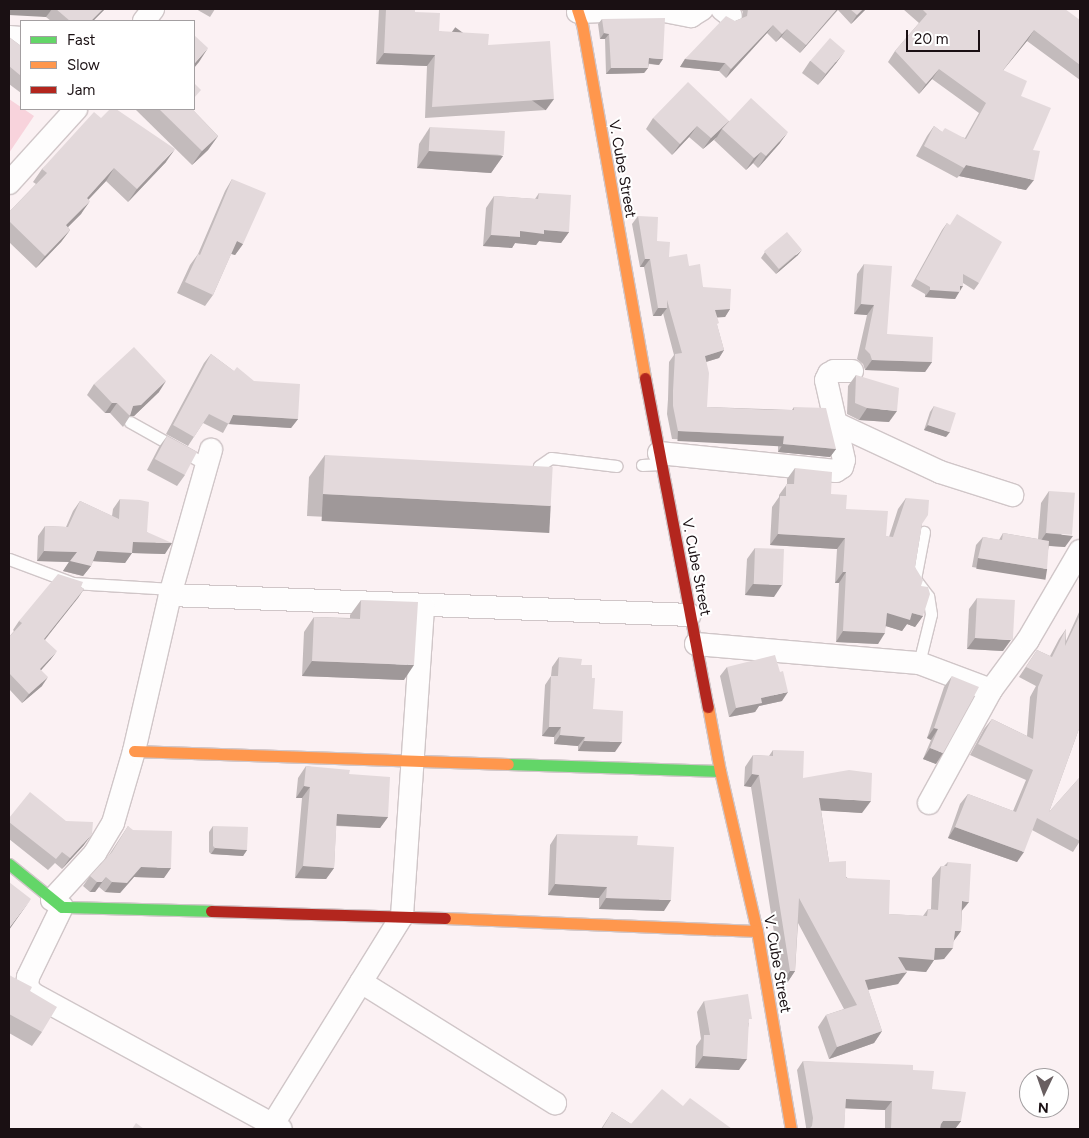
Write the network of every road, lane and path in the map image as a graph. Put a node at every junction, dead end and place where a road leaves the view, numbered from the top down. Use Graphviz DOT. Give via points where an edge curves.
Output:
graph roads {
  1 [pos="153,9"];
  2 [pos="702,9"];
  3 [pos="578,10"];
  4 [pos="145,20"];
  5 [pos="75,110"];
  6 [pos="9,182"];
  7 [pos="852,371"];
  8 [pos="130,422"];
  9 [pos="835,423"];
  10 [pos="209,457"];
  11 [pos="654,461"];
  12 [pos="618,466"];
  13 [pos="536,479"];
  14 [pos="1012,495"];
  15 [pos="924,532"];
  16 [pos="1080,551"];
  17 [pos="9,559"];
  18 [pos="171,592"];
  19 [pos="423,606"];
  20 [pos="690,615"];
  21 [pos="696,644"];
  22 [pos="919,663"];
  23 [pos="991,690"];
  24 [pos="134,751"];
  25 [pos="413,761"];
  26 [pos="720,771"];
  27 [pos="929,803"];
  28 [pos="9,864"];
  29 [pos="57,904"];
  30 [pos="402,916"];
  31 [pos="757,931"];
  32 [pos="361,982"];
  33 [pos="555,1103"];
  34 [pos="277,1127"];
  35 [pos="791,1129"];
  1 -- 4 [label="street"];
  2 -- 3 [label="street" via="691,16 654,10"];
  3 -- 11 [label="street, V. Cube Street"];
  5 -- 6 [label="street"];
  7 -- 9 [label="street" via="834,371 826,380"];
  8 -- 10 [label="lane"];
  9 -- 11 [label="street" via="844,460 836,471"];
  9 -- 14 [label="street" via="940,472"];
  10 -- 18 [label="street"];
  11 -- 20 [label="street, V. Cube Street"];
  12 -- 13 [label="lane" via="550,458 538,466"];
  15 -- 22 [label="lane" via="914,579 928,596 931,614"];
  16 -- 23 [label="street" via="1028,640"];
  17 -- 18 [label="lane" via="73,583"];
  18 -- 19 [label="street"];
  18 -- 24 [label="street"];
  19 -- 20 [label="street"];
  19 -- 25 [label="street"];
  20 -- 21 [label="street, V. Cube Street"];
  21 -- 22 [label="street"];
  21 -- 26 [label="street, V. Cube Street"];
  22 -- 23 [label="street"];
  23 -- 27 [label="street"];
  24 -- 25 [label="street"];
  24 -- 29 [label="street" via="113,823"];
  25 -- 26 [label="street"];
  25 -- 30 [label="street"];
  26 -- 31 [label="street, V. Cube Street"];
  28 -- 29 [label="street"];
  29 -- 30 [label="street"];
  29 -- 34 [label="street" via="28,977 27,986 33,994"];
  30 -- 31 [label="street"];
  30 -- 32 [label="street"];
  31 -- 35 [label="street, V. Cube Street"];
  32 -- 33 [label="street"];
  32 -- 34 [label="street"];
}
